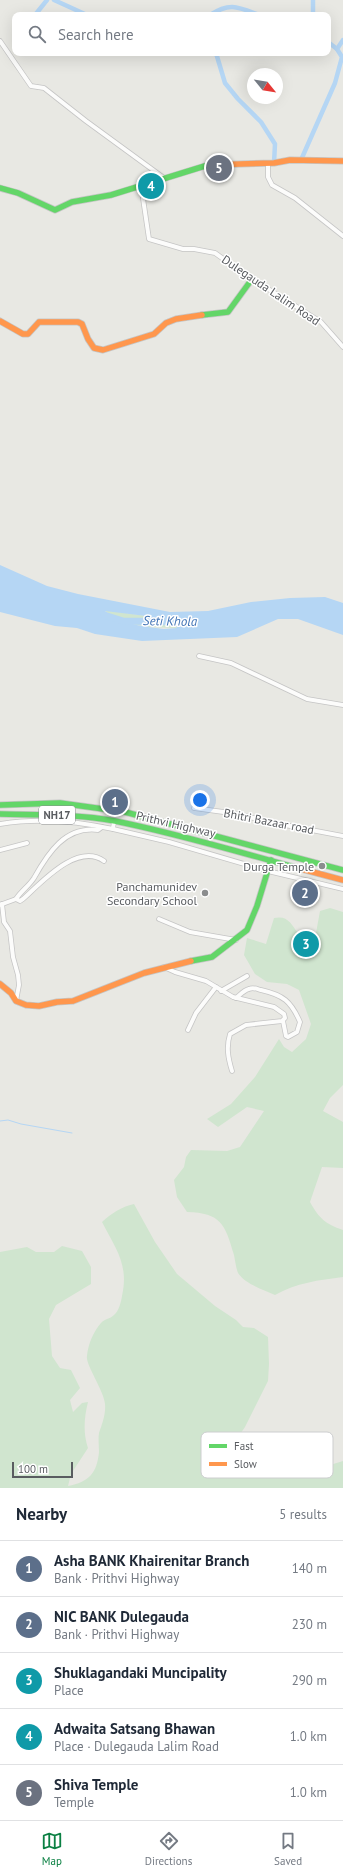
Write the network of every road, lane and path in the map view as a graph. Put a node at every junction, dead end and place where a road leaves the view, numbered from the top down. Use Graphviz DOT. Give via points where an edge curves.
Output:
graph roads {
  1 [pos="0,41"];
  2 [pos="343,161"];
  3 [pos="268,163"];
  4 [pos="165,178"];
  5 [pos="141,185"];
  6 [pos="0,188"];
  7 [pos="343,236"];
  8 [pos="252,279"];
  9 [pos="0,321"];
  10 [pos="343,347"];
  11 [pos="199,656"];
  12 [pos="343,705"];
  13 [pos="0,805"];
  14 [pos="194,808"];
  15 [pos="0,814"];
  16 [pos="114,821"];
  17 [pos="0,824"];
  18 [pos="176,825"];
  19 [pos="102,827"];
  20 [pos="112,829"];
  21 [pos="173,834"];
  22 [pos="343,836"];
  23 [pos="26,843"];
  24 [pos="0,850"];
  25 [pos="271,860"];
  26 [pos="104,861"];
  27 [pos="343,870"];
  28 [pos="268,871"];
  29 [pos="343,880"];
  30 [pos="343,889"];
  31 [pos="16,899"];
  32 [pos="1,904"];
  33 [pos="159,919"];
  34 [pos="236,940"];
  35 [pos="164,967"];
  36 [pos="247,976"];
  37 [pos="0,984"];
  38 [pos="216,987"];
  39 [pos="221,991"];
  40 [pos="236,998"];
  41 [pos="16,1001"];
  42 [pos="283,1021"];
  43 [pos="188,1030"];
  44 [pos="232,1071"];
  1 -- 4 [label="street" via="31,86 44,88"];
  2 -- 3 [label="main road" via="290,160"];
  3 -- 4 [label="main road" via="203,166"];
  3 -- 7 [label="street" via="268,177 272,185 295,198"];
  4 -- 5 [label="main road"];
  5 -- 6 [label="main road" via="111,195 72,202 55,210 18,193"];
  5 -- 8 [label="street, Dulegauda Lalim Road" via="149,239 183,249 194,248 215,253"];
  8 -- 9 [label="main road" via="228,312 166,322 154,334 104,350 94,348 82,324 78,322 39,322 28,334 23,334"];
  8 -- 10 [label="street, Dulegauda Lalim Road" via="321,322"];
  11 -- 12 [label="street" via="230,663 307,699"];
  13 -- 18 [label="main road" via="60,803 125,812"];
  14 -- 22 [label="street, Bhitri Bazaar road" via="238,814"];
  15 -- 16 [label="main road, Prithvi Highway / NH17" via="82,816"];
  16 -- 20 [label="street"];
  16 -- 21 [label="main road, Prithvi Highway / NH17"];
  17 -- 19 [label="street" via="22,820"];
  18 -- 21 [label="street"];
  18 -- 27 [label="main road"];
  19 -- 20 [label="street"];
  19 -- 31 [label="street" via="98,830 90,829 67,835 44,859 34,878"];
  20 -- 28 [label="street" via="168,842"];
  21 -- 25 [label="main road, Prithvi Highway / NH17"];
  23 -- 24 [label="street"];
  25 -- 28 [label="main road"];
  25 -- 29 [label="main road, Prithvi Highway / NH17"];
  26 -- 31 [label="street" via="97,856 85,856 70,861 55,870 23,899"];
  28 -- 30 [label="street"];
  28 -- 34 [label="main road" via="247,930"];
  31 -- 32 [label="street"];
  32 -- 41 [label="street" via="4,922 10,931 12,958 18,975"];
  33 -- 34 [label="street" via="190,932"];
  34 -- 35 [label="main road" via="212,957"];
  35 -- 38 [label="street" via="196,977"];
  35 -- 41 [label="main road" via="73,1001 39,1006"];
  36 -- 39 [label="street"];
  37 -- 41 [label="main road" via="12,993"];
  38 -- 39 [label="street"];
  38 -- 43 [label="street" via="196,1013"];
  39 -- 40 [label="street"];
  40 -- 42 [label="street" via="280,1010 285,1018"];
  40 -- 42 [label="street" via="252,988 277,994 296,1012 300,1022 297,1032 286,1036"];
  42 -- 44 [label="street" via="246,1025 230,1034 228,1057"];
}
